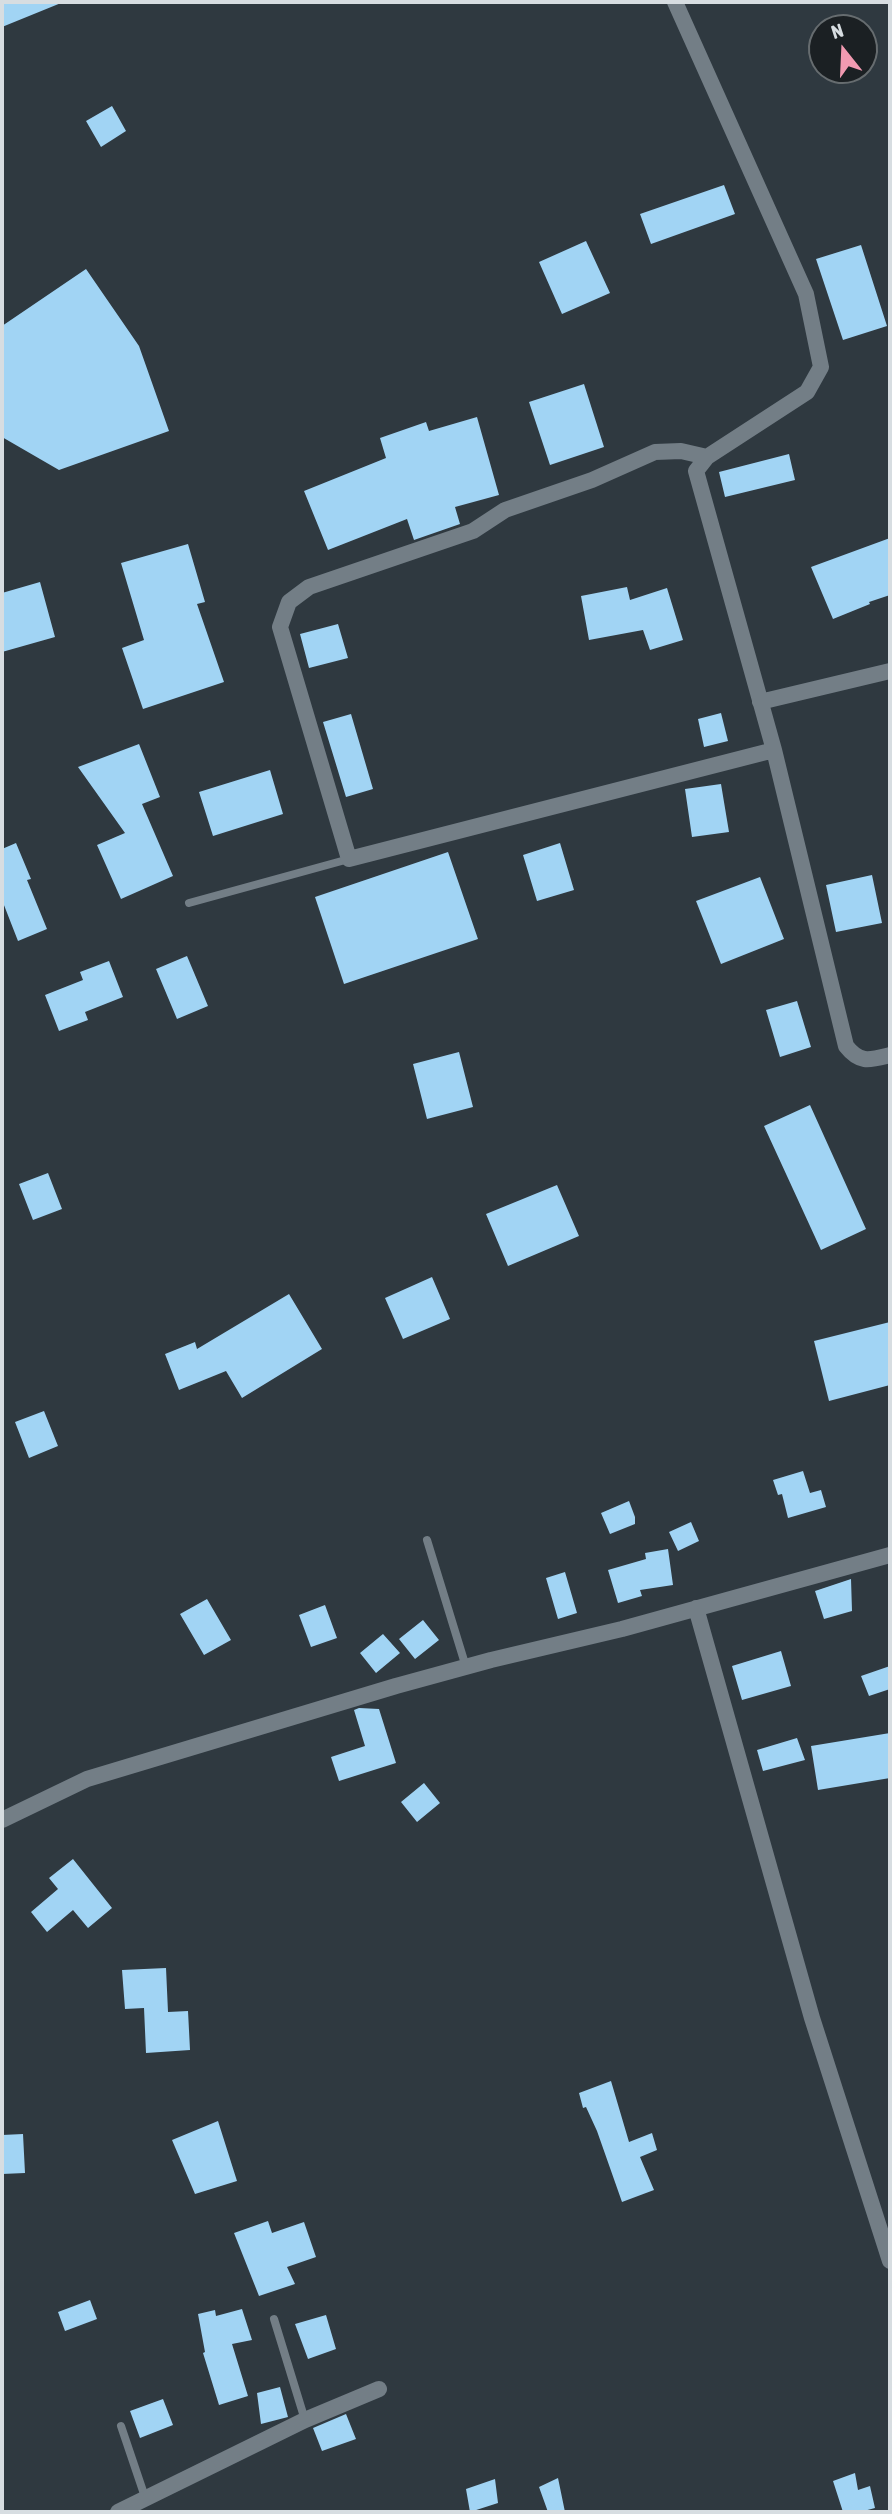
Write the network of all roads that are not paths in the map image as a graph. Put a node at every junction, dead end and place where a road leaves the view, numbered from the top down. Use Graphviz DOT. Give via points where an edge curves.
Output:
graph roads {
  1 [pos="675,2"];
  2 [pos="707,457"];
  3 [pos="890,671"];
  4 [pos="760,702"];
  5 [pos="774,750"];
  6 [pos="349,859"];
  7 [pos="189,903"];
  8 [pos="890,1055"];
  9 [pos="427,1540"];
  10 [pos="890,1555"];
  11 [pos="696,1608"];
  12 [pos="466,1667"];
  13 [pos="2,1820"];
  14 [pos="890,2261"];
  15 [pos="274,2319"];
  16 [pos="379,2389"];
  17 [pos="305,2420"];
  18 [pos="121,2426"];
  19 [pos="145,2497"];
  20 [pos="118,2512"];
  1 -- 2 [label="street" via="806,294 821,367 807,392"];
  2 -- 4 [label="street" via="696,471"];
  2 -- 6 [label="street" via="655,452 505,510 473,531 309,587 289,602 280,626"];
  3 -- 4 [label="street"];
  4 -- 5 [label="street"];
  5 -- 6 [label="street"];
  5 -- 8 [label="street" via="846,1046 855,1057 869,1060"];
  6 -- 7 [label="lane"];
  9 -- 12 [label="lane"];
  10 -- 11 [label="street"];
  11 -- 12 [label="street"];
  11 -- 14 [label="street" via="812,2018"];
  12 -- 13 [label="street" via="87,1779"];
  15 -- 17 [label="lane"];
  16 -- 17 [label="street"];
  17 -- 19 [label="street"];
  18 -- 19 [label="lane"];
  19 -- 20 [label="street"];
}
